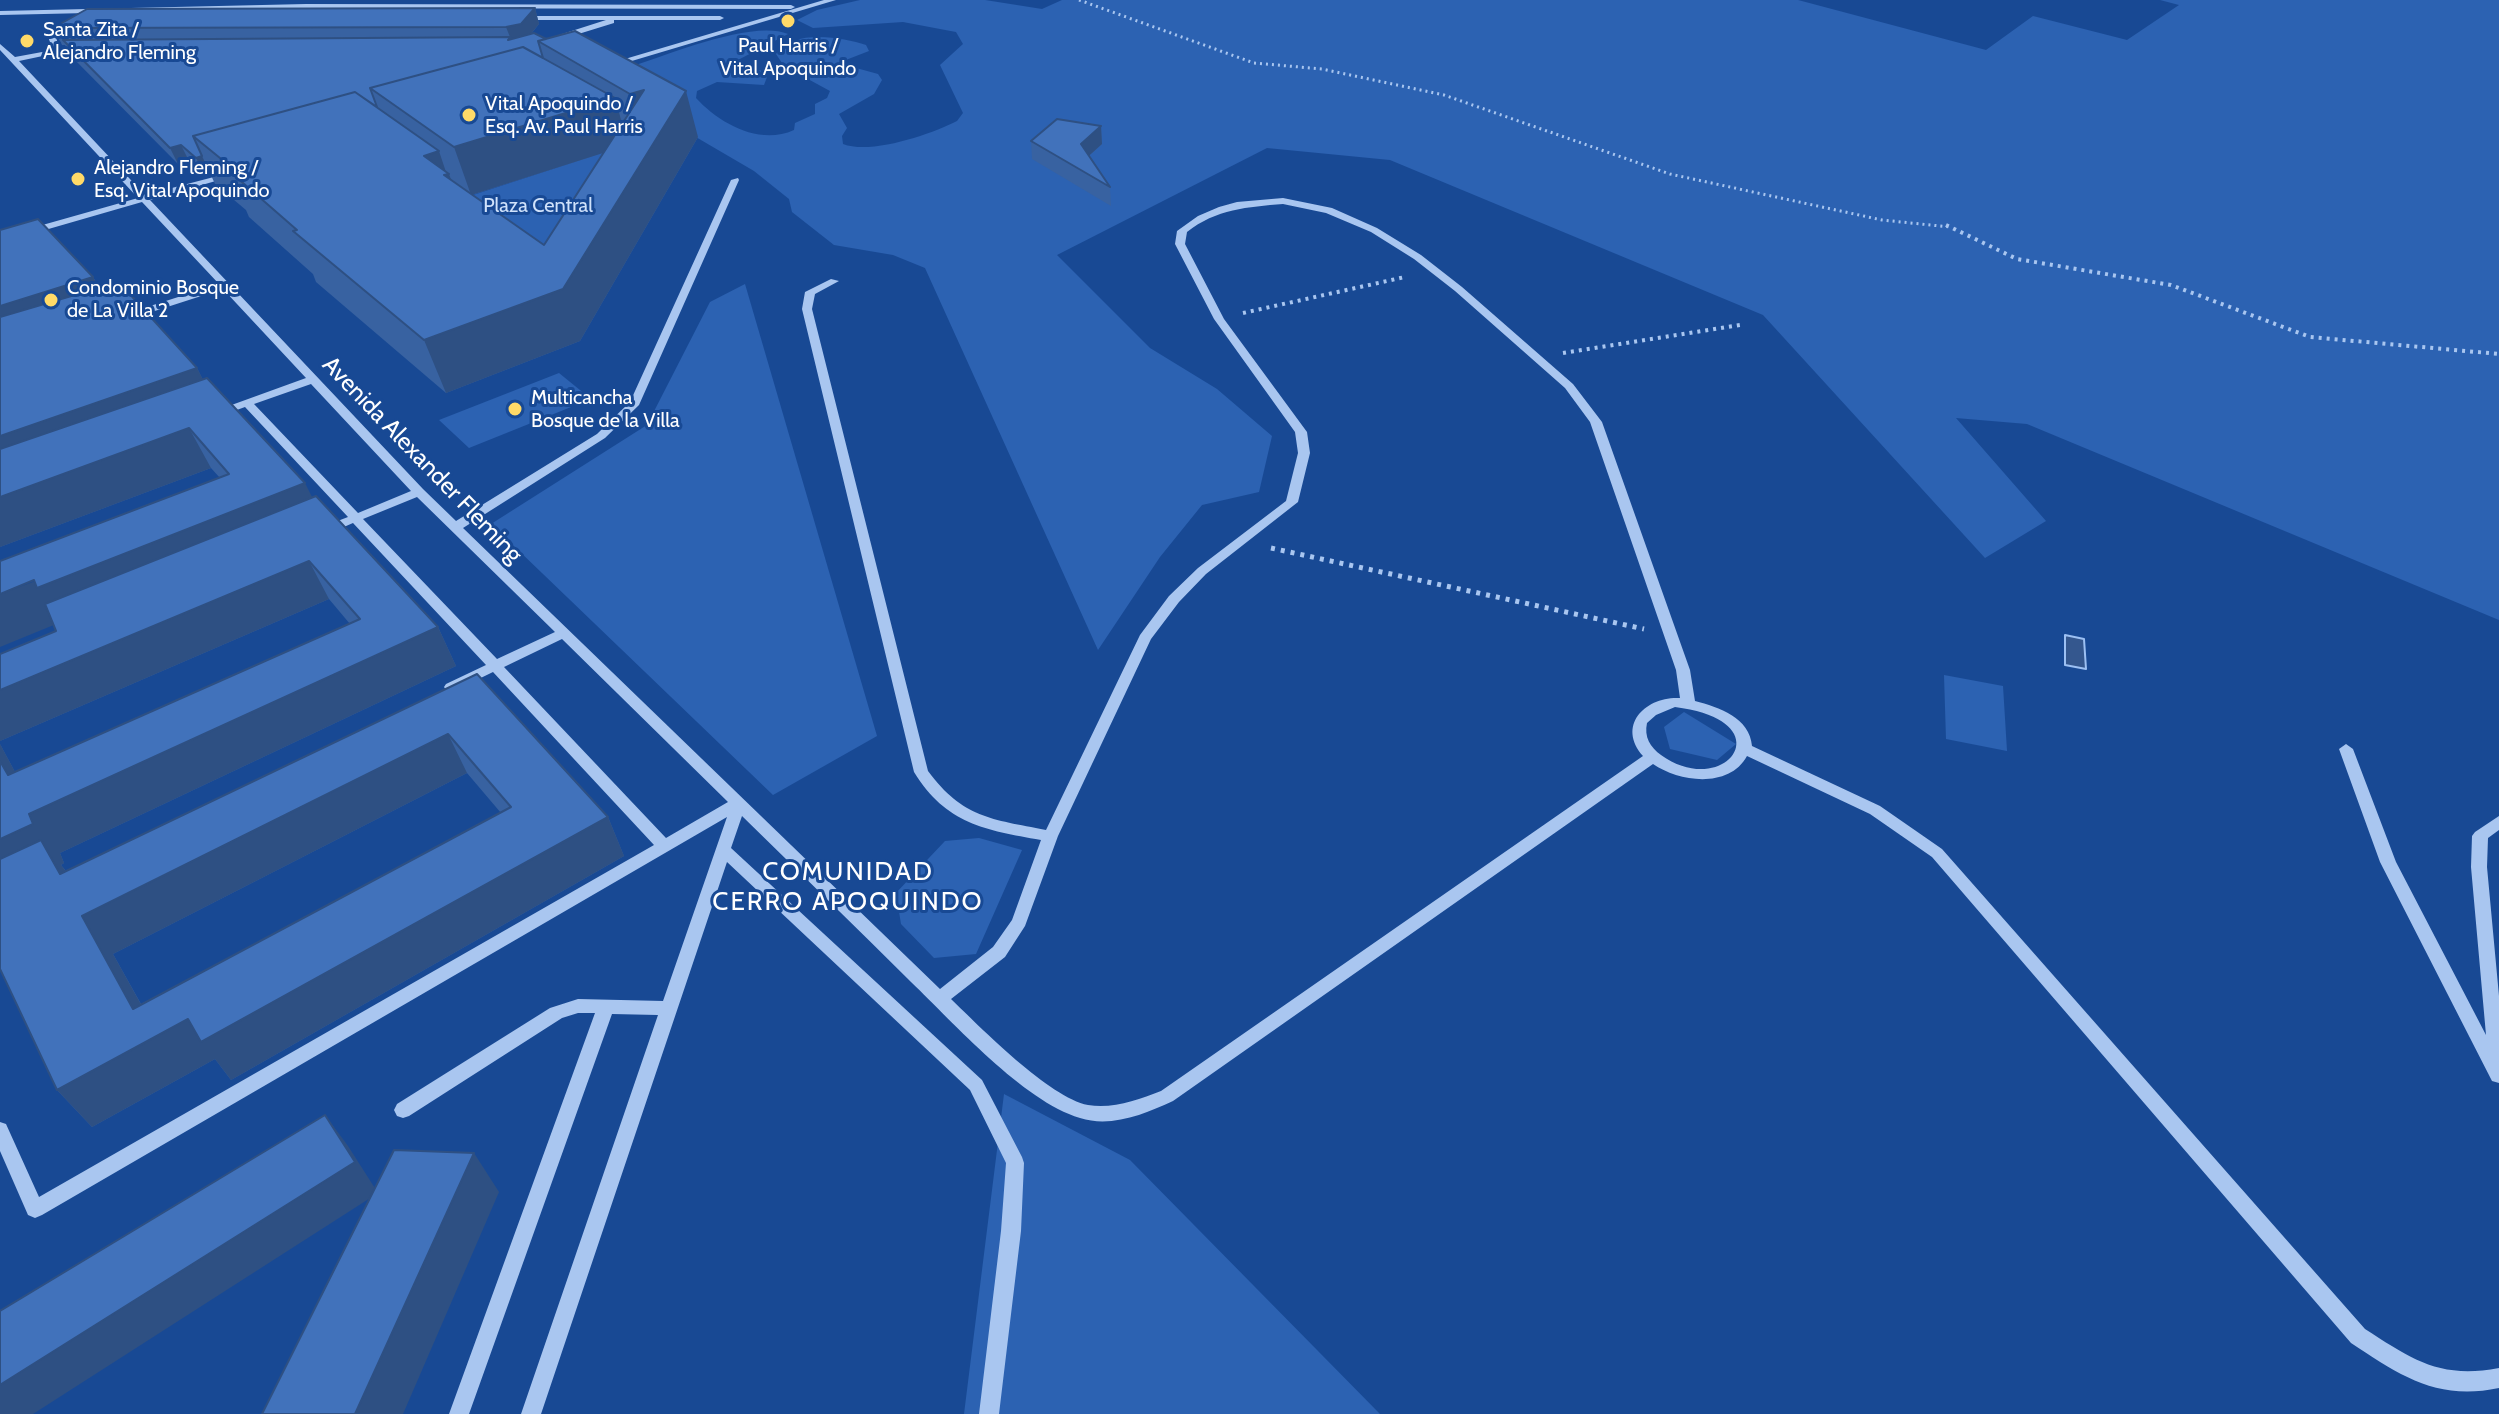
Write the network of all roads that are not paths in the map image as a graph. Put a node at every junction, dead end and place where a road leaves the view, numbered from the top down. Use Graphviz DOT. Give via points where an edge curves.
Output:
graph roads {
  1 [pos="116,0"];
  2 [pos="314,0"];
  3 [pos="832,0"];
  4 [pos="493,3"];
  5 [pos="803,4"];
  6 [pos="306,6"];
  7 [pos="630,6"];
  8 [pos="104,8"];
  9 [pos="0,13"];
  10 [pos="618,17"];
  11 [pos="507,18"];
  12 [pos="720,18"];
  13 [pos="158,20"];
  14 [pos="548,41"];
  15 [pos="0,46"];
  16 [pos="104,50"];
  17 [pos="57,51"];
  18 [pos="13,60"];
  19 [pos="600,67"];
  20 [pos="241,171"];
  21 [pos="735,180"];
  22 [pos="141,199"];
  23 [pos="0,240"];
  24 [pos="834,281"];
  25 [pos="224,286"];
  26 [pos="115,320"];
  27 [pos="312,380"];
  28 [pos="247,403"];
  29 [pos="203,419"];
  30 [pos="419,492"];
  31 [pos="355,518"];
  32 [pos="455,527"];
  33 [pos="313,535"];
  34 [pos="563,633"];
  35 [pos="495,666"];
  36 [pos="438,693"];
  37 [pos="1688,703"];
  38 [pos="1743,748"];
  39 [pos="2346,749"];
  40 [pos="1653,756"];
  41 [pos="739,803"];
  42 [pos="2499,822"];
  43 [pos="1050,836"];
  44 [pos="665,846"];
  45 [pos="723,850"];
  46 [pos="939,999"];
  47 [pos="606,1007"];
  48 [pos="669,1008"];
  49 [pos="2498,1076"];
  50 [pos="2499,1082"];
  51 [pos="403,1110"];
  52 [pos="0,1130"];
  53 [pos="2499,1378"];
  54 [pos="459,1414"];
  55 [pos="531,1414"];
  56 [pos="989,1414"];
  1 -- 8 [label="street"];
  2 -- 6 [label="street"];
  3 -- 5 [label="street"];
  4 -- 6 [label="street"];
  4 -- 7 [label="street"];
  5 -- 7 [label="street"];
  5 -- 19 [label="street"];
  6 -- 8 [label="street"];
  7 -- 10 [label="street"];
  8 -- 9 [label="street"];
  10 -- 11 [label="street"];
  10 -- 12 [label="street"];
  10 -- 14 [label="street"];
  13 -- 17 [label="street" via="66,25 51,34"];
  15 -- 18 [label="street, Avenida Alexander Fleming"];
  16 -- 17 [label="street"];
  17 -- 18 [label="street"];
  18 -- 22 [label="street, Avenida Alexander Fleming"];
  20 -- 22 [label="street"];
  21 -- 32 [label="street" via="635,403 624,417"];
  22 -- 23 [label="street"];
  22 -- 25 [label="street, Avenida Alexander Fleming"];
  24 -- 43 [label="street" via="810,292 807,309 921,772 952,810 973,820"];
  25 -- 26 [label="street"];
  25 -- 27 [label="street, Avenida Alexander Fleming"];
  27 -- 28 [label="street"];
  27 -- 30 [label="street, Avenida Alexander Fleming"];
  28 -- 29 [label="street"];
  28 -- 31 [label="street"];
  30 -- 31 [label="street"];
  30 -- 32 [label="street, Avenida Alexander Fleming"];
  31 -- 33 [label="street"];
  31 -- 35 [label="street"];
  32 -- 34 [label="street, Avenida Alexander Fleming"];
  34 -- 35 [label="street"];
  34 -- 41 [label="street, Avenida Alexander Fleming"];
  35 -- 36 [label="street"];
  35 -- 44 [label="street"];
  37 -- 38 [label="street" via="1725,716 1742,736"];
  37 -- 40 [label="street" via="1659,705 1641,721 1638,733"];
  37 -- 43 [label="street" via="1683,670 1596,422 1579,397 1388,236 1338,213 1262,201 1240,204 1182,231 1180,244 1219,319 1301,432 1304,453 1292,502 1193,580 1145,638"];
  38 -- 40 [label="street" via="1738,760 1710,773 1670,767"];
  38 -- 53 [label="street" via="1875,810 1937,853 2358,1336 2412,1371 2463,1385"];
  39 -- 49 [label="street" via="2388,862"];
  40 -- 46 [label="street, Avenida Alexander Fleming" via="1190,1081 1143,1106 1108,1113 1079,1111 1016,1071"];
  41 -- 44 [label="street"];
  41 -- 45 [label="street"];
  41 -- 46 [label="street, Avenida Alexander Fleming"];
  42 -- 49 [label="street" via="2480,836 2479,867"];
  43 -- 46 [label="street" via="1019,922 999,952"];
  44 -- 52 [label="street" via="35,1209"];
  45 -- 48 [label="street"];
  45 -- 56 [label="street" via="976,1085 1015,1163"];
  47 -- 48 [label="street"];
  47 -- 51 [label="street" via="578,1006 556,1013"];
  47 -- 54 [label="street"];
  48 -- 55 [label="street"];
  49 -- 50 [label="street"];
}
